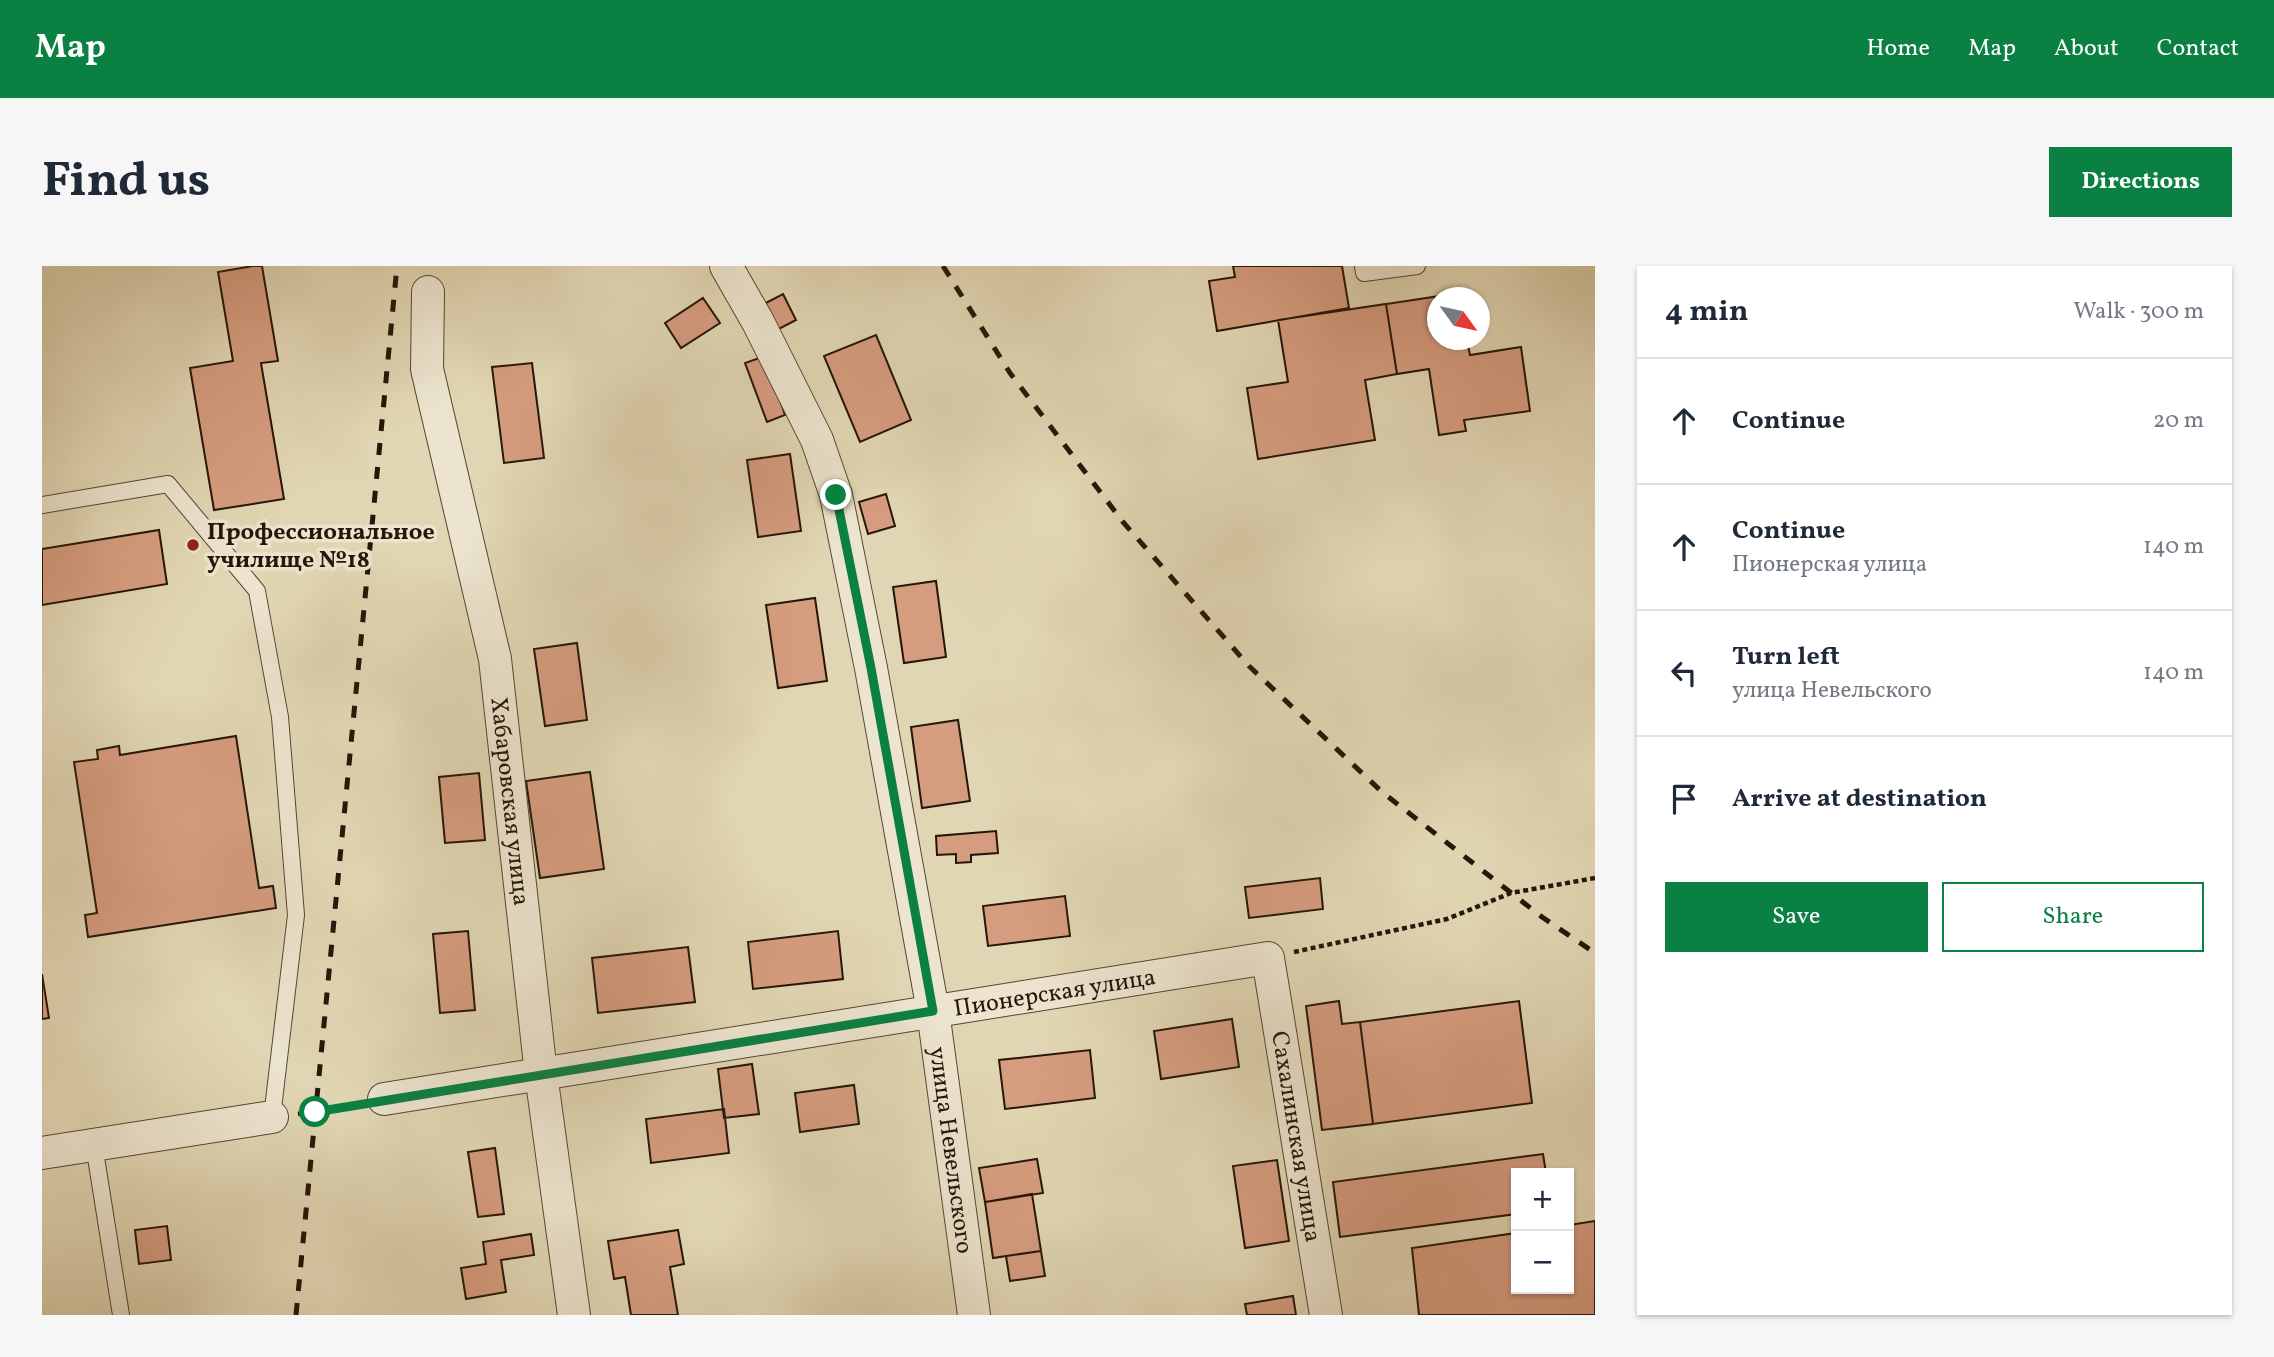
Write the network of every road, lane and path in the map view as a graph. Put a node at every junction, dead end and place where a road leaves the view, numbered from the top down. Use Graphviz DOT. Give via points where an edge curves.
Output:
graph roads {
  1 [pos="726,266"];
  2 [pos="1363,266"];
  3 [pos="1417,266"];
  4 [pos="428,292"];
  5 [pos="42,505"];
  6 [pos="1595,878"];
  7 [pos="1268,958"];
  8 [pos="933,1011"];
  9 [pos="541,1074"];
  10 [pos="384,1099"];
  11 [pos="272,1117"];
  12 [pos="94,1145"];
  13 [pos="42,1153"];
  14 [pos="121,1315"];
  15 [pos="574,1315"];
  16 [pos="974,1315"];
  17 [pos="1326,1315"];
  1 -- 8 [label="street, улица Невельского" via="817,440 836,495"];
  2 -- 3 [label="lane" via="1364,273"];
  4 -- 9 [label="street, Хабаровская улица" via="427,369 495,659"];
  5 -- 11 [label="lane" via="168,484 257,591 280,717 296,915"];
  6 -- 7 [label="path" via="1511,893 1447,919"];
  7 -- 8 [label="street, Пионерская улица"];
  7 -- 17 [label="street, Сахалинская улица"];
  8 -- 9 [label="street, Пионерская улица"];
  8 -- 16 [label="street, улица Невельского"];
  9 -- 10 [label="street, Пионерская улица"];
  9 -- 15 [label="street, Хабаровская улица"];
  10 -- 11 [label="path"];
  11 -- 12 [label="street"];
  12 -- 13 [label="street"];
  12 -- 14 [label="lane"];
}
